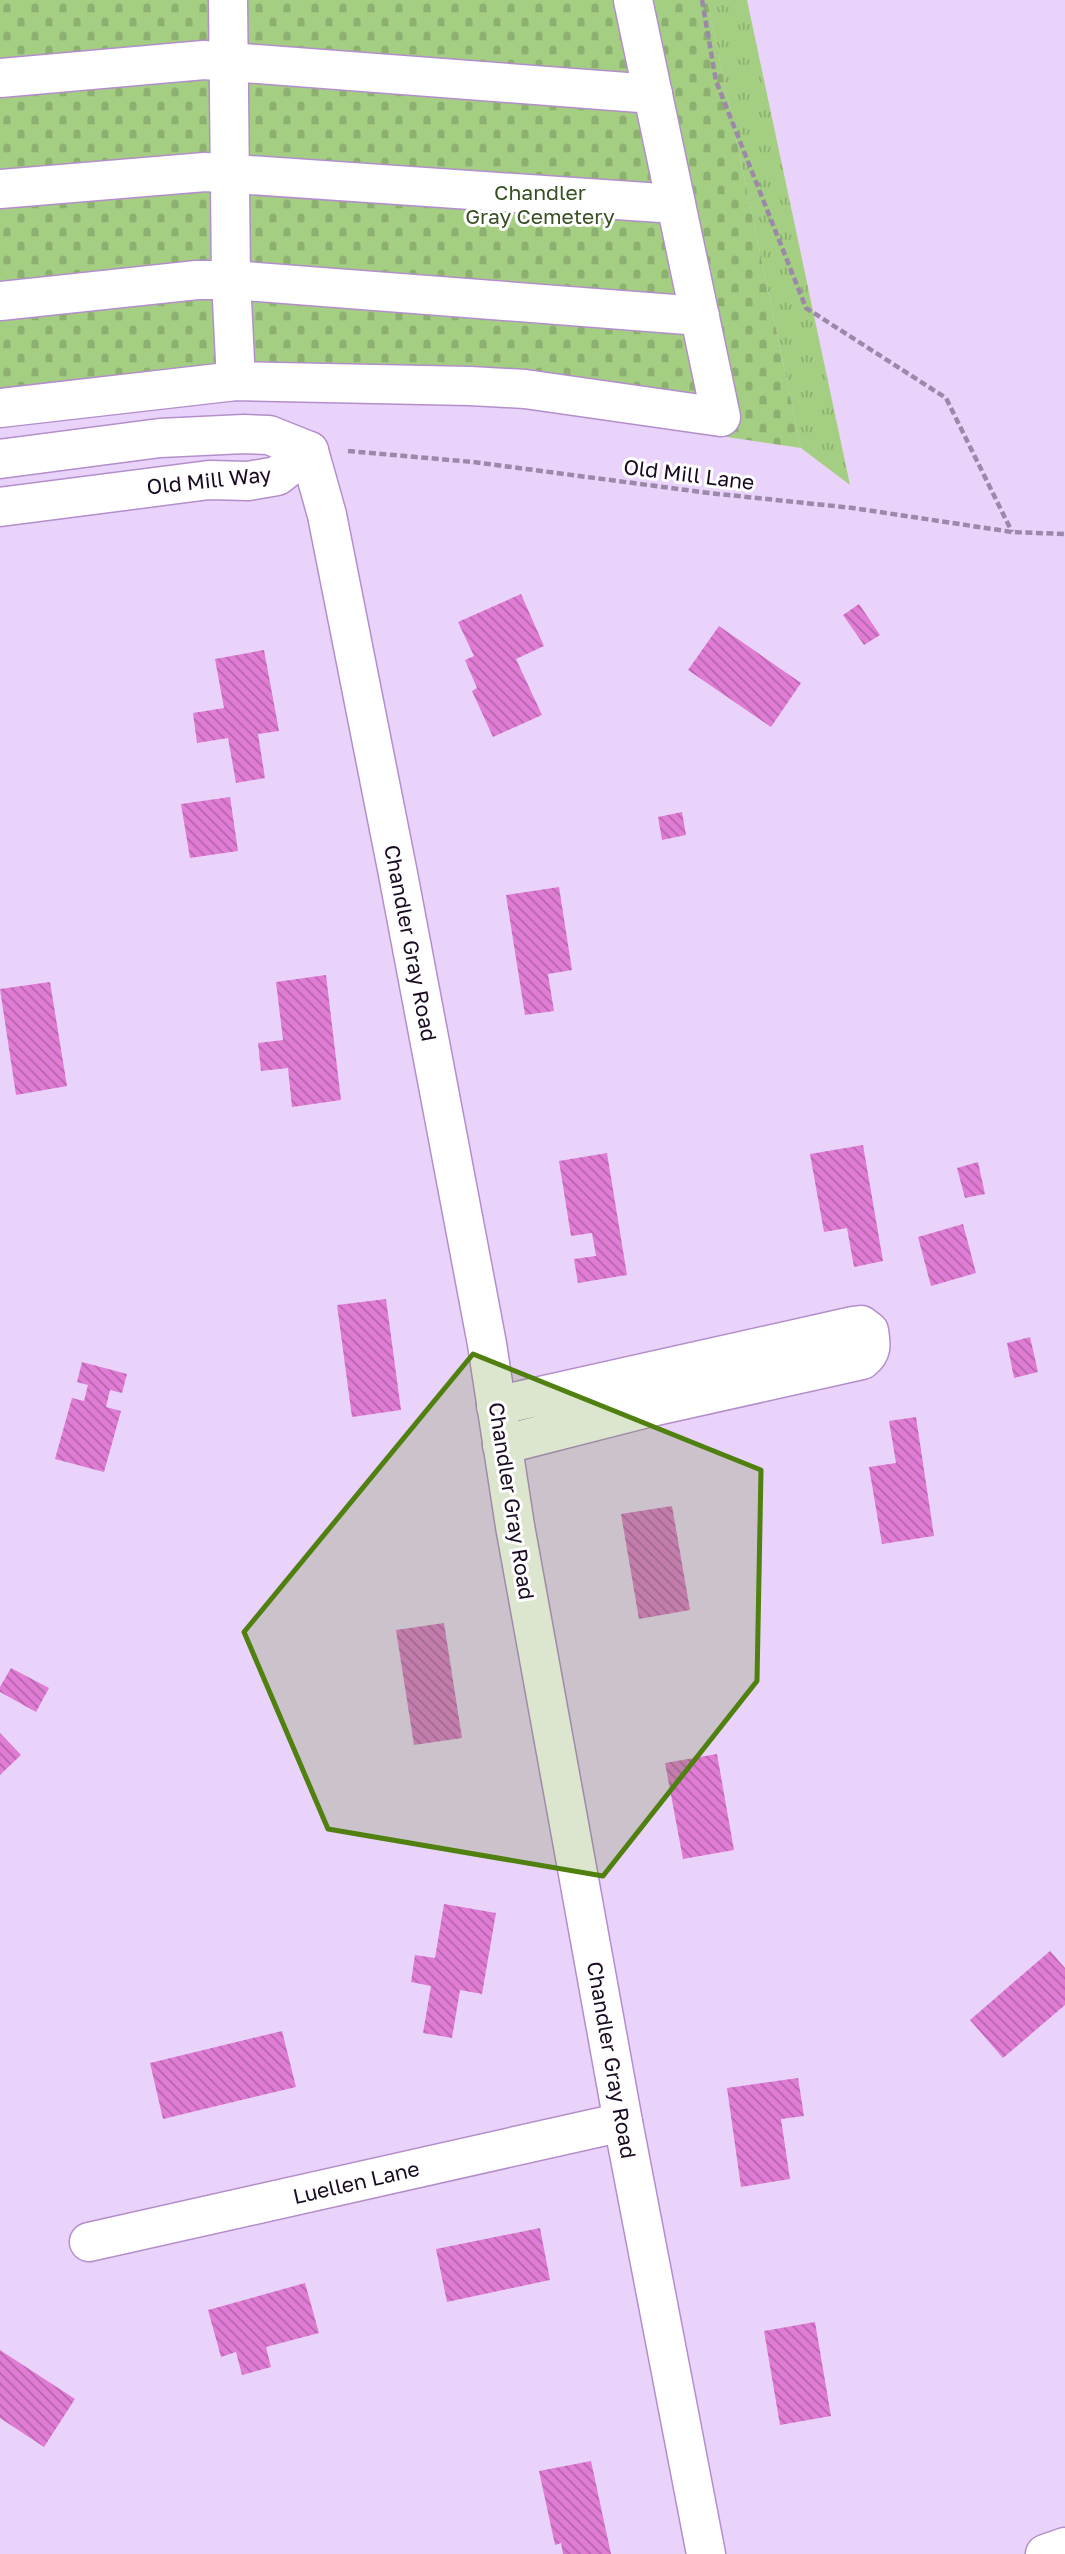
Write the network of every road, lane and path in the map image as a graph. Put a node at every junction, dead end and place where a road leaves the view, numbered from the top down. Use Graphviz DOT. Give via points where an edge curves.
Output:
graph roads {
  1 [pos="228,0"];
  2 [pos="633,0"];
  3 [pos="702,0"];
  4 [pos="229,61"];
  5 [pos="0,78"];
  6 [pos="653,94"];
  7 [pos="229,174"];
  8 [pos="0,189"];
  9 [pos="676,204"];
  10 [pos="231,280"];
  11 [pos="0,300"];
  12 [pos="700,316"];
  13 [pos="236,382"];
  14 [pos="0,408"];
  15 [pos="309,451"];
  16 [pos="0,459"];
  17 [pos="0,507"];
  18 [pos="1012,532"];
  19 [pos="1065,534"];
  20 [pos="496,1406"];
  21 [pos="502,1445"];
  22 [pos="623,2122"];
  23 [pos="89,2242"];
  24 [pos="1065,2547"];
  25 [pos="706,2554"];
  26 [pos="1045,2554"];
  1 -- 4 [label="street"];
  2 -- 6 [label="street"];
  3 -- 18 [label="path" via="716,81 806,309 946,398"];
  4 -- 5 [label="street"];
  4 -- 6 [label="street"];
  4 -- 7 [label="street"];
  6 -- 9 [label="street"];
  7 -- 8 [label="street" via="205,172"];
  7 -- 9 [label="street"];
  7 -- 10 [label="street"];
  9 -- 12 [label="street"];
  10 -- 11 [label="street"];
  10 -- 12 [label="street"];
  10 -- 13 [label="street"];
  12 -- 13 [label="street" via="721,417 470,386"];
  13 -- 14 [label="street"];
  15 -- 16 [label="street, Old Mill Way" via="270,435 244,434 160,438"];
  15 -- 17 [label="street, Old Mill Way" via="277,476 209,480"];
  15 -- 18 [label="path, Old Mill Lane" via="473,462"];
  15 -- 20 [label="street, Chandler Gray Road" via="359,669"];
  18 -- 19 [label="path, Old Mill Lane"];
  20 -- 21 [label="street, Chandler Gray Road"];
  20 -- 21 [label="street" via="853,1326 869,1331 872,1346 862,1360"];
  21 -- 22 [label="street, Chandler Gray Road"];
  22 -- 23 [label="street, Luellen Lane"];
  22 -- 25 [label="street, Chandler Gray Road"];
  24 -- 26 [label="street"];
}
